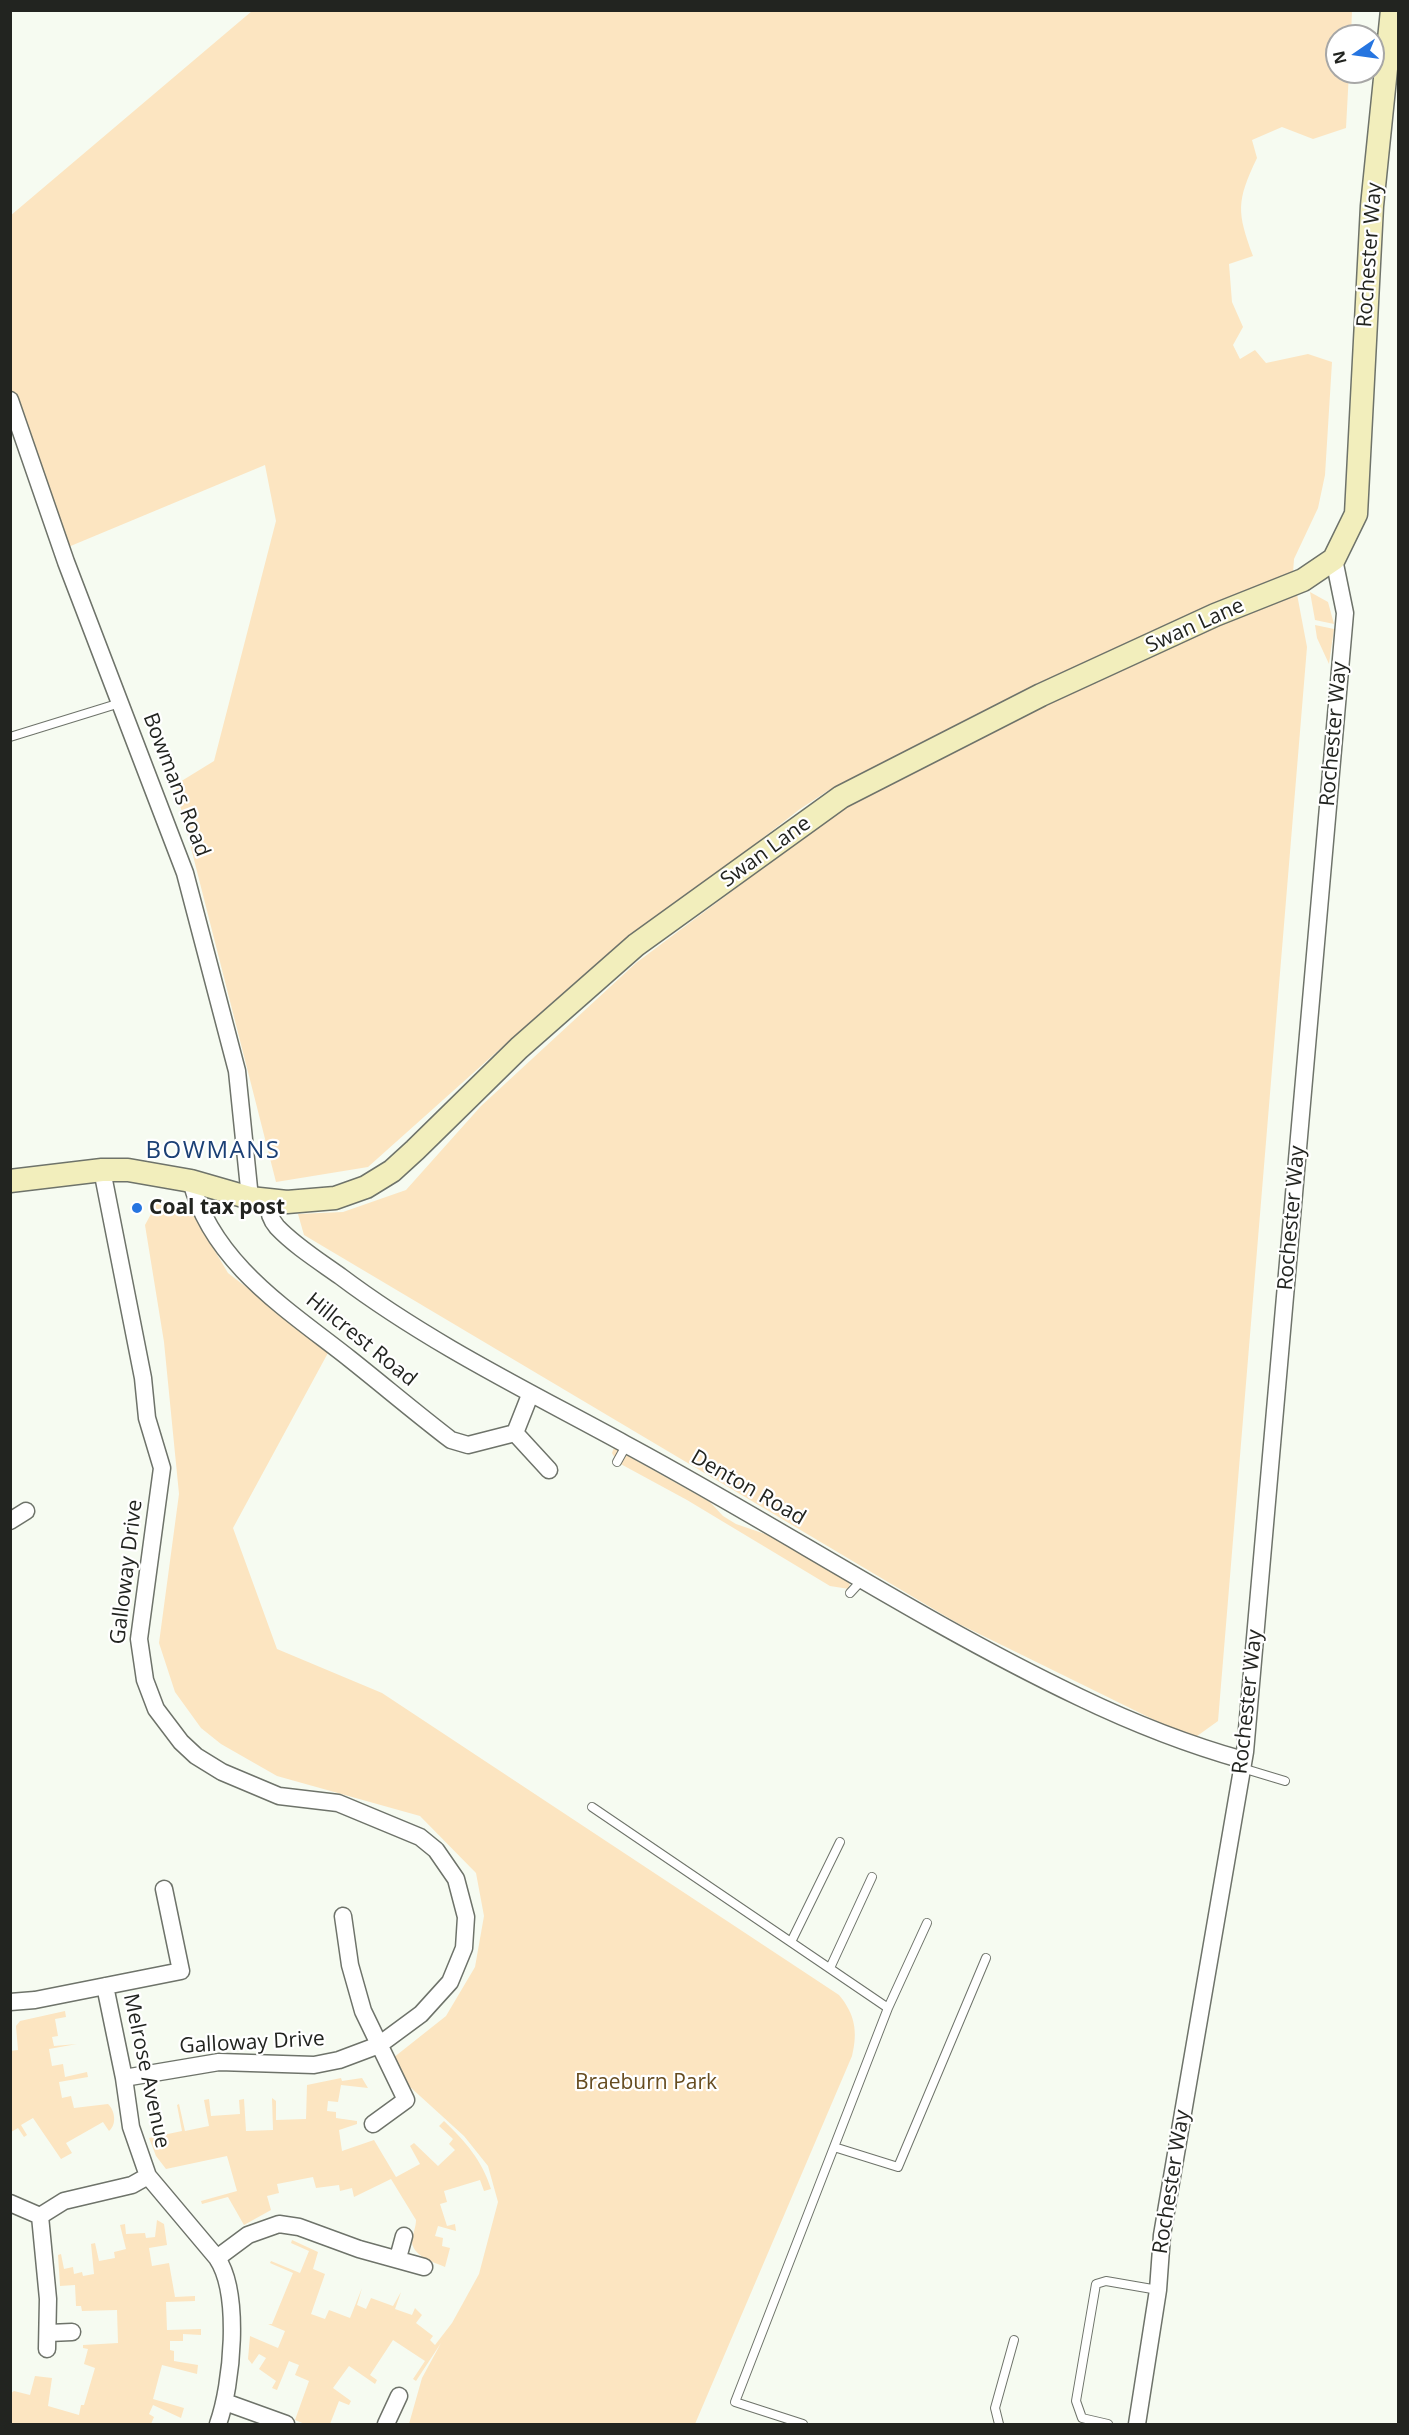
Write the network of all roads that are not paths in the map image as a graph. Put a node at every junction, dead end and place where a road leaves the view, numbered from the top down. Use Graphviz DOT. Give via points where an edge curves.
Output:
graph roads {
  1 [pos="1392,10"];
  2 [pos="10,400"];
  3 [pos="1334,559"];
  4 [pos="121,702"];
  5 [pos="10,737"];
  6 [pos="102,1170"];
  7 [pos="10,1181"];
  8 [pos="191,1181"];
  9 [pos="259,1200"];
  10 [pos="530,1395"];
  11 [pos="515,1433"];
  12 [pos="627,1444"];
  13 [pos="617,1462"];
  14 [pos="549,1470"];
  15 [pos="26,1511"];
  16 [pos="10,1521"];
  17 [pos="1243,1764"];
  18 [pos="1285,1781"];
  19 [pos="592,1807"];
  20 [pos="840,1842"];
  21 [pos="872,1877"];
  22 [pos="164,1889"];
  23 [pos="343,1916"];
  24 [pos="927,1923"];
  25 [pos="791,1942"];
  26 [pos="986,1958"];
  27 [pos="830,1968"];
  28 [pos="105,1986"];
  29 [pos="10,2002"];
  30 [pos="888,2008"];
  31 [pos="379,2045"];
  32 [pos="124,2078"];
  33 [pos="373,2124"];
  34 [pos="834,2147"];
  35 [pos="148,2176"];
  36 [pos="10,2203"];
  37 [pos="40,2216"];
  38 [pos="404,2236"];
  39 [pos="217,2258"];
  40 [pos="398,2258"];
  41 [pos="424,2267"];
  42 [pos="1158,2290"];
  43 [pos="72,2332"];
  44 [pos="1014,2340"];
  45 [pos="399,2396"];
  46 [pos="225,2402"];
  47 [pos="218,2424"];
  48 [pos="286,2424"];
  49 [pos="386,2424"];
  50 [pos="803,2424"];
  51 [pos="999,2424"];
  52 [pos="1108,2424"];
  53 [pos="1137,2424"];
  1 -- 3 [label="street, Rochester Way" via="1372,206 1356,514"];
  2 -- 4 [label="street, Bowmans Road" via="66,562"];
  3 -- 9 [label="street, Swan Lane" via="1303,580 1215,615 1041,695 841,797 636,945 519,1048 392,1171 342,1196 306,1201"];
  3 -- 17 [label="street, Rochester Way" via="1345,613"];
  4 -- 5 [label="lane"];
  4 -- 9 [label="street, Bowmans Road" via="185,873 234,1060"];
  6 -- 7 [label="street, Swan Lane"];
  6 -- 8 [label="street, Swan Lane" via="128,1170"];
  6 -- 31 [label="street, Galloway Drive" via="143,1378 147,1418 162,1468 139,1640 144,1680 156,1709 181,1742 222,1772 279,1796 338,1803 420,1838 445,1861 463,1896 464,1948 450,1982 421,2014"];
  8 -- 9 [label="street, Swan Lane"];
  8 -- 11 [label="street, Hillcrest Road" via="201,1211 219,1243 244,1271 443,1434 455,1443 468,1445"];
  9 -- 10 [label="street, Denton Road" via="277,1227 361,1292 421,1333"];
  10 -- 11 [label="street"];
  10 -- 12 [label="street, Denton Road"];
  11 -- 14 [label="street"];
  12 -- 13 [label="lane"];
  12 -- 17 [label="street, Denton Road" via="856,1587 1077,1696 1176,1741"];
  15 -- 16 [label="street"];
  17 -- 18 [label="lane"];
  17 -- 42 [label="street, Rochester Way" via="1161,2235"];
  19 -- 25 [label="lane"];
  20 -- 25 [label="lane"];
  21 -- 27 [label="lane"];
  22 -- 28 [label="street" via="181,1971"];
  23 -- 31 [label="street" via="350,1965 368,2024"];
  24 -- 30 [label="lane"];
  25 -- 27 [label="lane"];
  26 -- 34 [label="lane" via="898,2167"];
  27 -- 30 [label="lane"];
  28 -- 29 [label="street"];
  28 -- 32 [label="street, Melrose Avenue"];
  30 -- 34 [label="lane"];
  31 -- 32 [label="street, Galloway Drive" via="321,2064 219,2062"];
  31 -- 33 [label="street" via="406,2100"];
  32 -- 35 [label="street, Melrose Avenue" via="131,2127"];
  34 -- 50 [label="lane" via="735,2402"];
  35 -- 37 [label="street" via="132,2185 64,2201"];
  35 -- 39 [label="street, Melrose Avenue"];
  36 -- 37 [label="street"];
  37 -- 43 [label="street" via="48,2341"];
  38 -- 40 [label="street"];
  39 -- 40 [label="street" via="248,2235 279,2224"];
  39 -- 46 [label="street, Melrose Avenue" via="224,2272 231,2313"];
  40 -- 41 [label="street"];
  42 -- 52 [label="lane" via="1106,2281 1096,2284 1076,2401 1082,2418"];
  42 -- 53 [label="street, Rochester Way"];
  44 -- 51 [label="lane" via="995,2408"];
  45 -- 49 [label="street"];
  46 -- 47 [label="street, Melrose Avenue"];
  46 -- 48 [label="street"];
}
